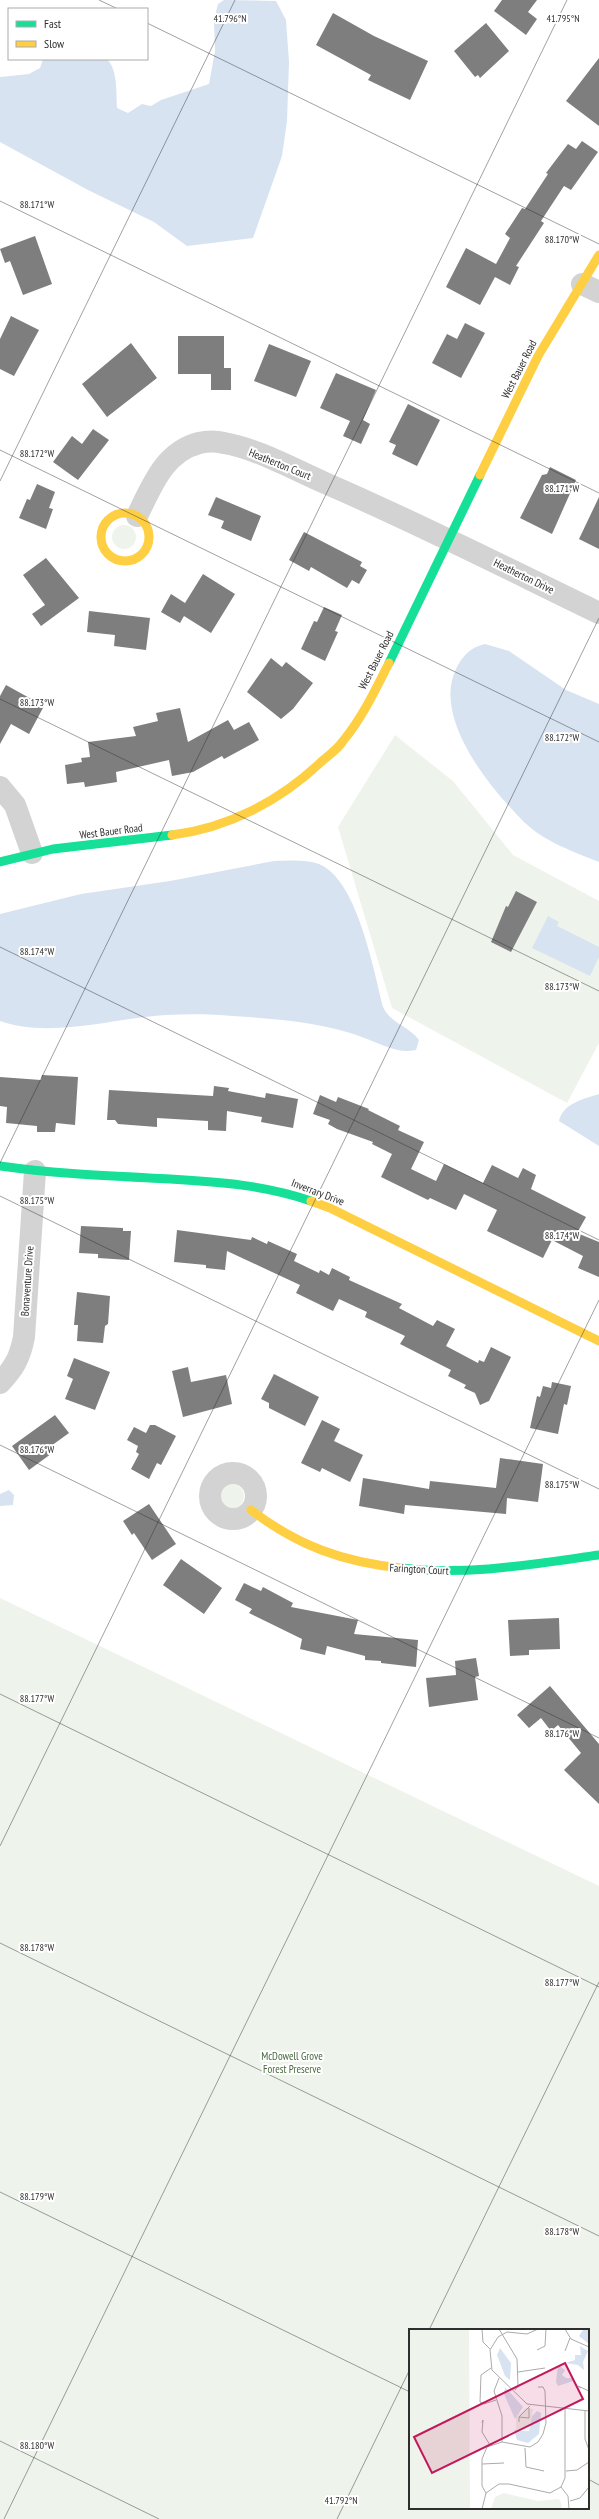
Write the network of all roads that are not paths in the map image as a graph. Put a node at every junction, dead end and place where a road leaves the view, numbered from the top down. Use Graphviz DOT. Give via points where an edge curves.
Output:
graph roads {
  1 [pos="599,255"];
  2 [pos="590,288"];
  3 [pos="137,516"];
  4 [pos="448,540"];
  5 [pos="599,613"];
  6 [pos="0,787"];
  7 [pos="32,853"];
  8 [pos="0,862"];
  9 [pos="0,1166"];
  10 [pos="35,1171"];
  11 [pos="599,1341"];
  12 [pos="0,1383"];
  13 [pos="251,1510"];
  14 [pos="599,1555"];
  1 -- 2 [label="street, West Bauer Road"];
  2 -- 4 [label="street, West Bauer Road" via="538,356"];
  3 -- 3 [label="street" via="129,513 112,516 102,530 102,547 113,559 130,562 146,549 148,528"];
  3 -- 4 [label="street, Heatherton Court" via="162,467 170,458 199,443 224,443 267,458 361,498"];
  4 -- 5 [label="street, Heatherton Drive"];
  4 -- 7 [label="street, West Bauer Road" via="378,686 342,742 299,783 241,817 196,832"];
  6 -- 7 [label="street" via="15,805"];
  7 -- 8 [label="street, West Bauer Road"];
  9 -- 10 [label="street, Inverrary Drive"];
  10 -- 11 [label="street, Inverrary Drive" via="234,1183 264,1186 299,1196 330,1208"];
  10 -- 12 [label="street, Bonaventure Drive" via="22,1350 15,1367"];
  13 -- 14 [label="street, Farington Court" via="302,1543 337,1556 398,1570 474,1571"];
}
